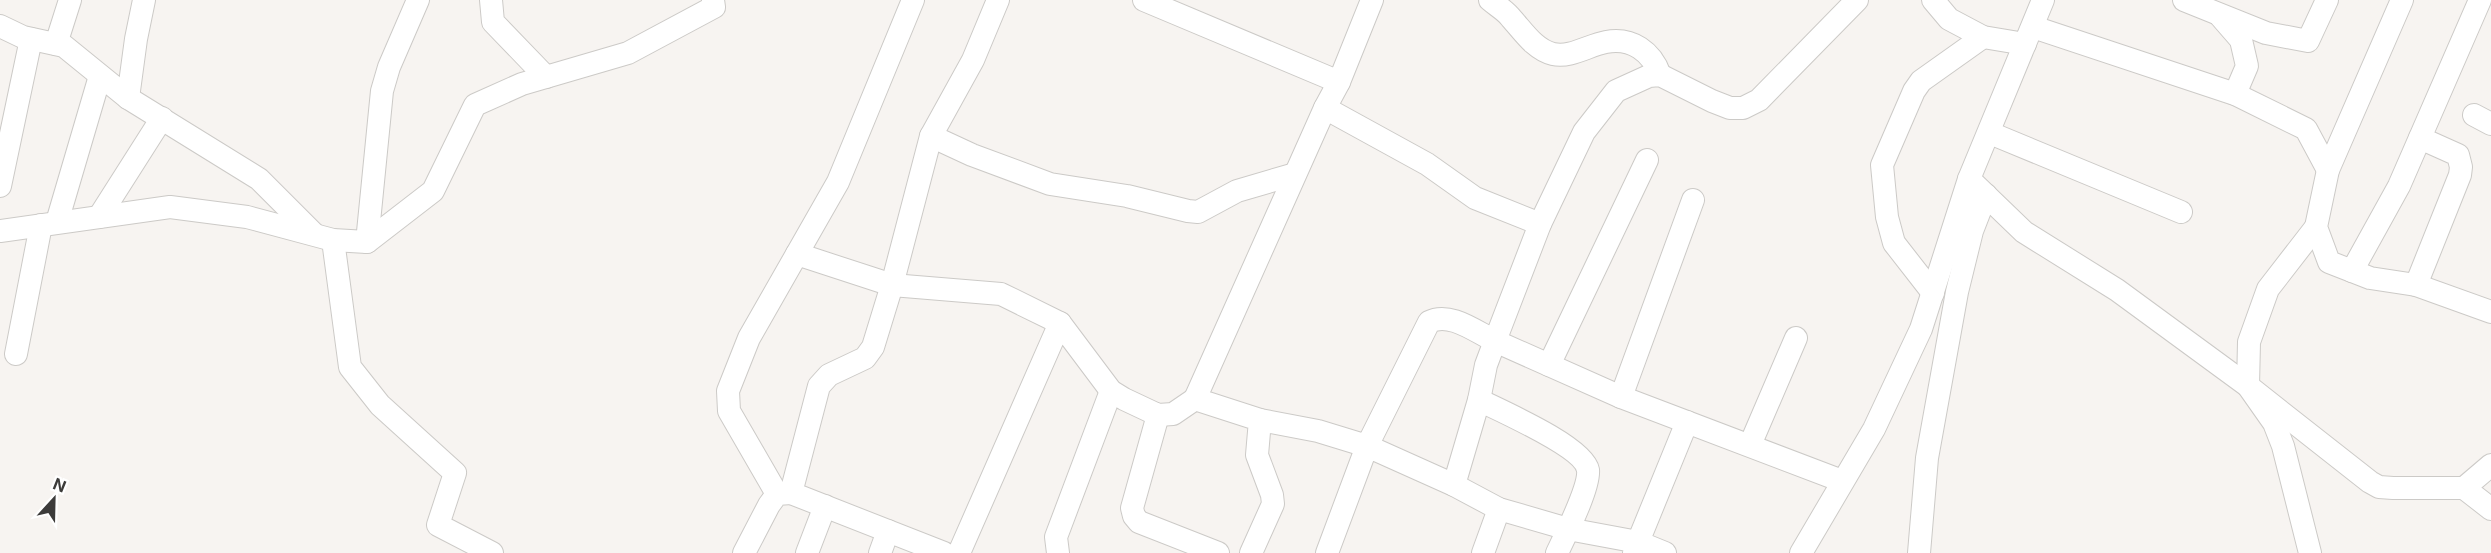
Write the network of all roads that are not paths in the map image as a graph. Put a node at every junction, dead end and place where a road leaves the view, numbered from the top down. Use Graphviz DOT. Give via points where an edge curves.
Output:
graph roads {
  1 [pos="70,0"];
  2 [pos="144,0"];
  3 [pos="418,0"];
  4 [pos="491,0"];
  5 [pos="713,0"];
  6 [pos="913,0"];
  7 [pos="998,0"];
  8 [pos="1144,0"];
  9 [pos="1372,0"];
  10 [pos="1490,0"];
  11 [pos="1857,0"];
  12 [pos="1933,0"];
  13 [pos="2043,0"];
  14 [pos="2184,0"];
  15 [pos="2327,0"];
  16 [pos="2402,0"];
  17 [pos="2480,0"];
  18 [pos="2218,14"];
  19 [pos="0,26"];
  20 [pos="2029,36"];
  21 [pos="1983,37"];
  22 [pos="31,39"];
  23 [pos="56,44"];
  24 [pos="1660,75"];
  25 [pos="100,76"];
  26 [pos="546,77"];
  27 [pos="1339,81"];
  28 [pos="2235,94"];
  29 [pos="128,98"];
  30 [pos="1325,108"];
  31 [pos="162,118"];
  32 [pos="1990,133"];
  33 [pos="931,136"];
  34 [pos="2420,138"];
  35 [pos="1647,160"];
  36 [pos="2328,170"];
  37 [pos="1295,174"];
  38 [pos="1969,179"];
  39 [pos="0,186"];
  40 [pos="1986,195"];
  41 [pos="1693,200"];
  42 [pos="2181,212"];
  43 [pos="99,217"];
  44 [pos="49,223"];
  45 [pos="1540,224"];
  46 [pos="2316,227"];
  47 [pos="0,231"];
  48 [pos="324,237"];
  49 [pos="367,242"];
  50 [pos="797,254"];
  51 [pos="2352,271"];
  52 [pos="892,285"];
  53 [pos="2416,285"];
  54 [pos="1933,293"];
  55 [pos="2491,312"];
  56 [pos="1060,323"];
  57 [pos="1796,338"];
  58 [pos="1495,341"];
  59 [pos="16,354"];
  60 [pos="1549,365"];
  61 [pos="2248,386"];
  62 [pos="1112,391"];
  63 [pos="1621,397"];
  64 [pos="1195,399"];
  65 [pos="1479,400"];
  66 [pos="1158,415"];
  67 [pos="1260,420"];
  68 [pos="1687,422"];
  69 [pos="1750,445"];
  70 [pos="1367,446"];
  71 [pos="2491,465"];
  72 [pos="1842,482"];
  73 [pos="1455,484"];
  74 [pos="2464,489"];
  75 [pos="784,494"];
  76 [pos="825,506"];
  77 [pos="1499,509"];
  78 [pos="2491,509"];
  79 [pos="1568,529"];
  80 [pos="888,531"];
  81 [pos="1636,547"];
  82 [pos="492,553"];
  83 [pos="744,553"];
  84 [pos="807,553"];
  85 [pos="880,553"];
  86 [pos="944,553"];
  87 [pos="959,553"];
  88 [pos="1058,553"];
  89 [pos="1218,553"];
  90 [pos="1251,553"];
  91 [pos="1327,553"];
  92 [pos="1483,553"];
  93 [pos="1557,553"];
  94 [pos="1665,553"];
  95 [pos="1801,553"];
  96 [pos="1919,553"];
  97 [pos="2310,553"];
  1 -- 23 [label="street"];
  2 -- 29 [label="street"];
  3 -- 49 [label="street" via="384,79"];
  4 -- 26 [label="street" via="493,22"];
  5 -- 26 [label="street" via="714,7 628,53"];
  6 -- 50 [label="street" via="838,182"];
  7 -- 33 [label="street" via="973,60"];
  8 -- 27 [label="street"];
  9 -- 27 [label="street"];
  10 -- 24 [label="street" via="1540,49 1563,55 1608,41 1629,44 1654,59"];
  11 -- 24 [label="street" via="1759,100 1743,108 1712,101"];
  12 -- 21 [label="street" via="1948,19"];
  13 -- 20 [label="street"];
  14 -- 18 [label="street"];
  15 -- 18 [label="street" via="2308,41 2266,33"];
  16 -- 36 [label="street"];
  17 -- 34 [label="street"];
  18 -- 28 [label="street" via="2241,40 2247,66"];
  19 -- 22 [label="street"];
  20 -- 21 [label="street"];
  20 -- 28 [label="street"];
  20 -- 32 [label="street"];
  21 -- 54 [label="street" via="1921,81 1882,165 1894,243"];
  22 -- 23 [label="street"];
  22 -- 39 [label="street"];
  23 -- 25 [label="street" via="64,46"];
  24 -- 45 [label="street" via="1616,91 1608,100 1584,132"];
  25 -- 29 [label="street"];
  25 -- 44 [label="street"];
  26 -- 49 [label="street" via="475,105 433,191"];
  27 -- 30 [label="street"];
  28 -- 36 [label="street" via="2306,129"];
  29 -- 31 [label="street"];
  30 -- 37 [label="street"];
  30 -- 45 [label="street" via="1426,164 1475,198"];
  31 -- 43 [label="street"];
  31 -- 48 [label="street" via="259,179"];
  32 -- 38 [label="street"];
  32 -- 42 [label="street"];
  33 -- 37 [label="street" via="1050,184 1127,196 1188,211 1198,212 1237,191"];
  33 -- 52 [label="street"];
  34 -- 51 [label="street" via="2399,186"];
  34 -- 53 [label="street" via="2458,155 2461,167"];
  35 -- 60 [label="street"];
  36 -- 46 [label="street"];
  37 -- 64 [label="street"];
  38 -- 40 [label="street"];
  38 -- 54 [label="street"];
  40 -- 61 [label="street" via="2024,232 2106,283"];
  40 -- 96 [label="street" via="1972,231 1954,304 1926,458"];
  41 -- 63 [label="street"];
  43 -- 44 [label="street"];
  43 -- 48 [label="street" via="170,207 247,217"];
  44 -- 47 [label="street"];
  44 -- 59 [label="street"];
  45 -- 58 [label="street"];
  46 -- 51 [label="street" via="2329,262"];
  46 -- 61 [label="street" via="2268,289 2249,342"];
  48 -- 49 [label="street"];
  48 -- 82 [label="street" via="350,367 380,405 455,473 438,525"];
  50 -- 52 [label="street"];
  50 -- 75 [label="street" via="749,338 728,391 729,411"];
  51 -- 53 [label="street"];
  52 -- 56 [label="street" via="1001,294"];
  52 -- 75 [label="street" via="873,347 865,358 829,375 819,386"];
  53 -- 55 [label="street"];
  54 -- 72 [label="street" via="1921,329 1874,429"];
  56 -- 62 [label="street"];
  56 -- 87 [label="street"];
  57 -- 69 [label="street"];
  58 -- 60 [label="street"];
  58 -- 65 [label="street"];
  58 -- 70 [label="street" via="1452,320 1436,318 1429,322"];
  60 -- 63 [label="street"];
  61 -- 74 [label="street" via="2379,487"];
  61 -- 97 [label="street" via="2274,423 2283,446"];
  62 -- 66 [label="street"];
  62 -- 88 [label="street" via="1056,537"];
  63 -- 68 [label="street"];
  64 -- 66 [label="street" via="1173,414"];
  64 -- 67 [label="street"];
  65 -- 73 [label="street"];
  65 -- 79 [label="street" via="1569,447 1584,462 1588,470 1586,483"];
  66 -- 89 [label="street" via="1132,508 1134,516 1139,522"];
  67 -- 70 [label="street" via="1318,431"];
  67 -- 90 [label="street" via="1257,455 1273,504"];
  68 -- 69 [label="street"];
  68 -- 81 [label="street"];
  69 -- 72 [label="street"];
  70 -- 73 [label="street"];
  70 -- 91 [label="street"];
  71 -- 74 [label="street"];
  72 -- 95 [label="street"];
  73 -- 77 [label="street"];
  74 -- 78 [label="street"];
  75 -- 76 [label="street"];
  75 -- 83 [label="street" via="769,505"];
  76 -- 80 [label="street"];
  76 -- 84 [label="street"];
  77 -- 79 [label="street"];
  77 -- 92 [label="street"];
  79 -- 81 [label="street"];
  79 -- 93 [label="street"];
  80 -- 85 [label="street"];
  80 -- 86 [label="street"];
  81 -- 94 [label="street"];
}
